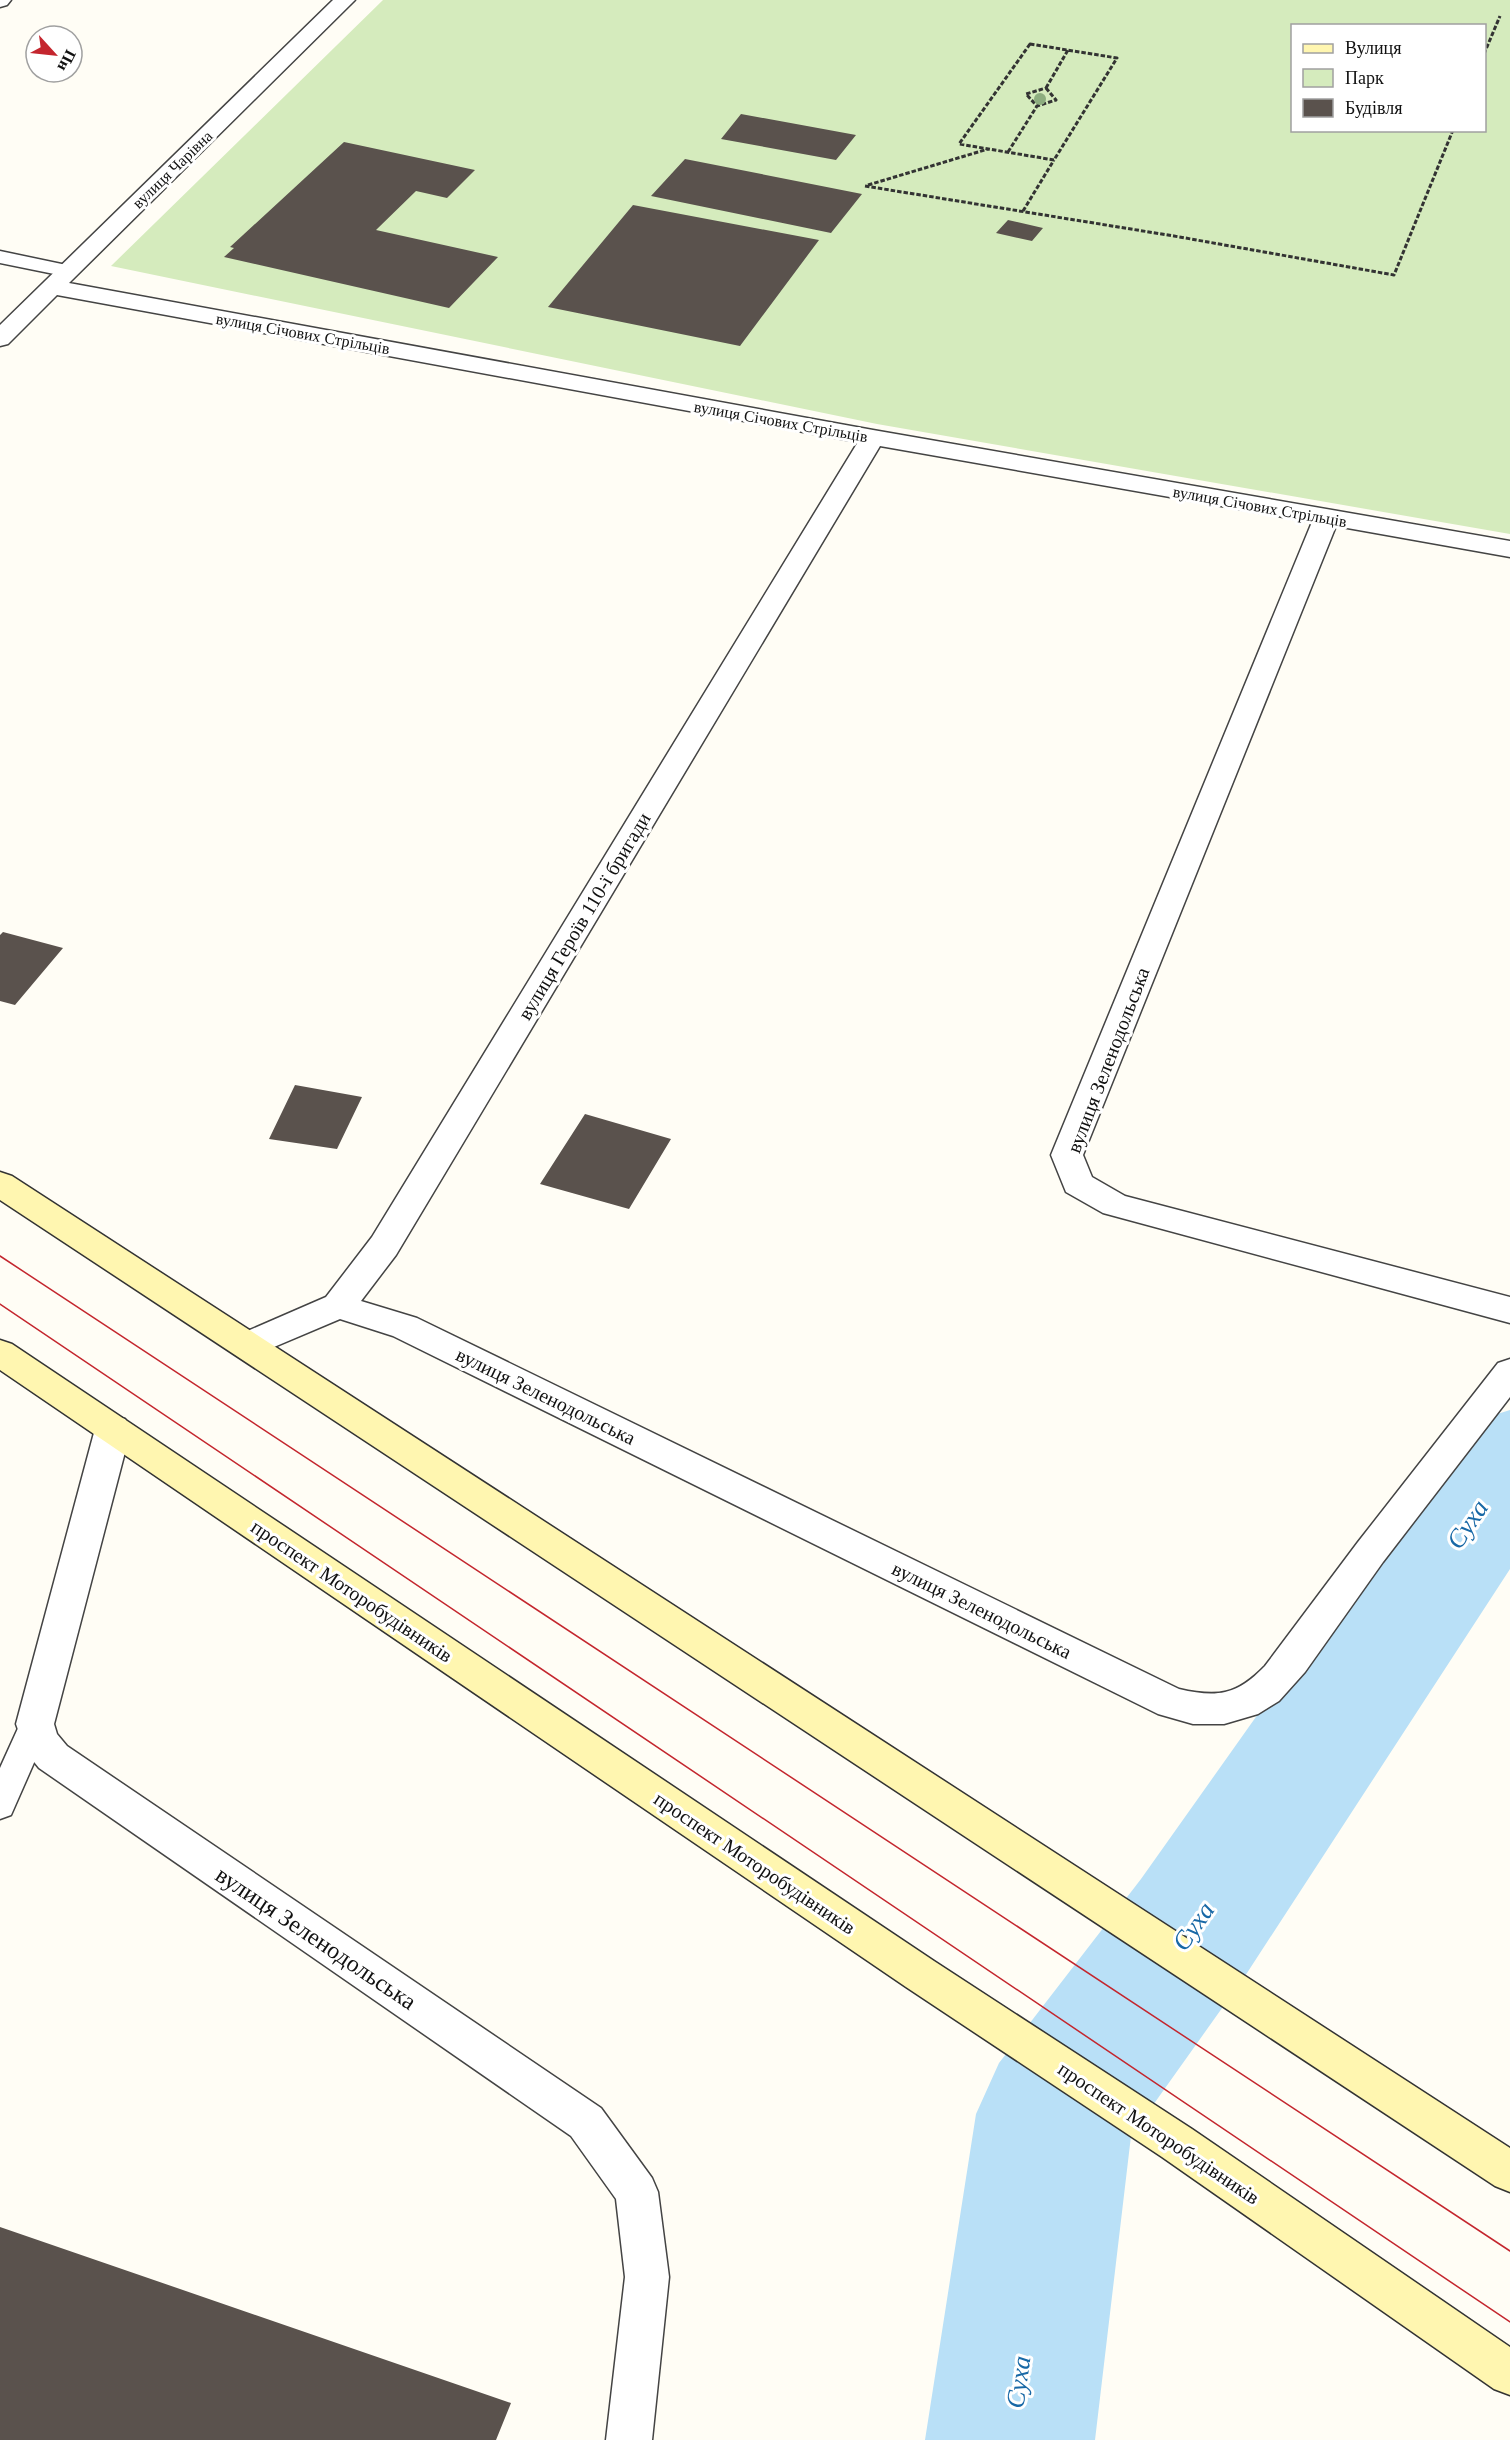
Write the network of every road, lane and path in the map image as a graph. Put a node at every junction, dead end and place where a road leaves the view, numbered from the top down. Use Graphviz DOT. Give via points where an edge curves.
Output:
graph roads {
  1 [pos="345,0"];
  2 [pos="1500,16"];
  3 [pos="1068,50"];
  4 [pos="1486,51"];
  5 [pos="1046,88"];
  6 [pos="1037,106"];
  7 [pos="1452,132"];
  8 [pos="988,149"];
  9 [pos="1008,152"];
  10 [pos="1054,160"];
  11 [pos="1023,210"];
  12 [pos="0,257"];
  13 [pos="61,279"];
  14 [pos="0,339"];
  15 [pos="873,437"];
  16 [pos="1326,519"];
  17 [pos="1510,549"];
  18 [pos="0,1184"];
  19 [pos="338,1306"];
  20 [pos="1510,1310"];
  21 [pos="249,1345"];
  22 [pos="0,1353"];
  23 [pos="1510,1372"];
  24 [pos="113,1430"];
  25 [pos="35,1724"];
  26 [pos="0,1804"];
  27 [pos="1510,2172"];
  28 [pos="1510,2373"];
  29 [pos="628,2440"];
  1 -- 13 [label="street, вулиця Чарівна"];
  2 -- 4 [label="path"];
  3 -- 5 [label="path"];
  3 -- 8 [label="path" via="1030,44 959,144"];
  3 -- 10 [label="path" via="1117,58"];
  5 -- 6 [label="path" via="1056,100"];
  5 -- 6 [label="path" via="1026,94"];
  6 -- 9 [label="path"];
  7 -- 11 [label="path" via="1394,275"];
  8 -- 9 [label="path"];
  8 -- 11 [label="path" via="865,186"];
  9 -- 10 [label="path"];
  10 -- 11 [label="path"];
  12 -- 13 [label="lane"];
  13 -- 14 [label="street, вулиця Чарівна"];
  13 -- 15 [label="street, вулиця Січових Стрільців"];
  15 -- 16 [label="street, вулиця Січових Стрільців"];
  15 -- 19 [label="street, вулиця Героїв 110-ї бригади" via="384,1246"];
  16 -- 17 [label="street, вулиця Січових Стрільців"];
  16 -- 20 [label="street, вулиця Зеленодольська" via="1067,1155 1078,1184 1115,1205"];
  18 -- 21 [label="main road"];
  19 -- 21 [label="street, вулиця Героїв 110-ї бригади"];
  19 -- 23 [label="street, вулиця Зеленодольська" via="405,1327 1171,1703 1196,1710 1221,1711 1257,1697 1282,1672"];
  21 -- 27 [label="main road"];
  22 -- 24 [label="main road, проспект Моторобудівників"];
  24 -- 25 [label="street"];
  24 -- 28 [label="main road, проспект Моторобудівників" via="920,1974 1178,2143"];
  25 -- 26 [label="lane"];
  25 -- 29 [label="street, вулиця Зеленодольська" via="40,1742 53,1757 586,2122 637,2192 646,2277"];
}
